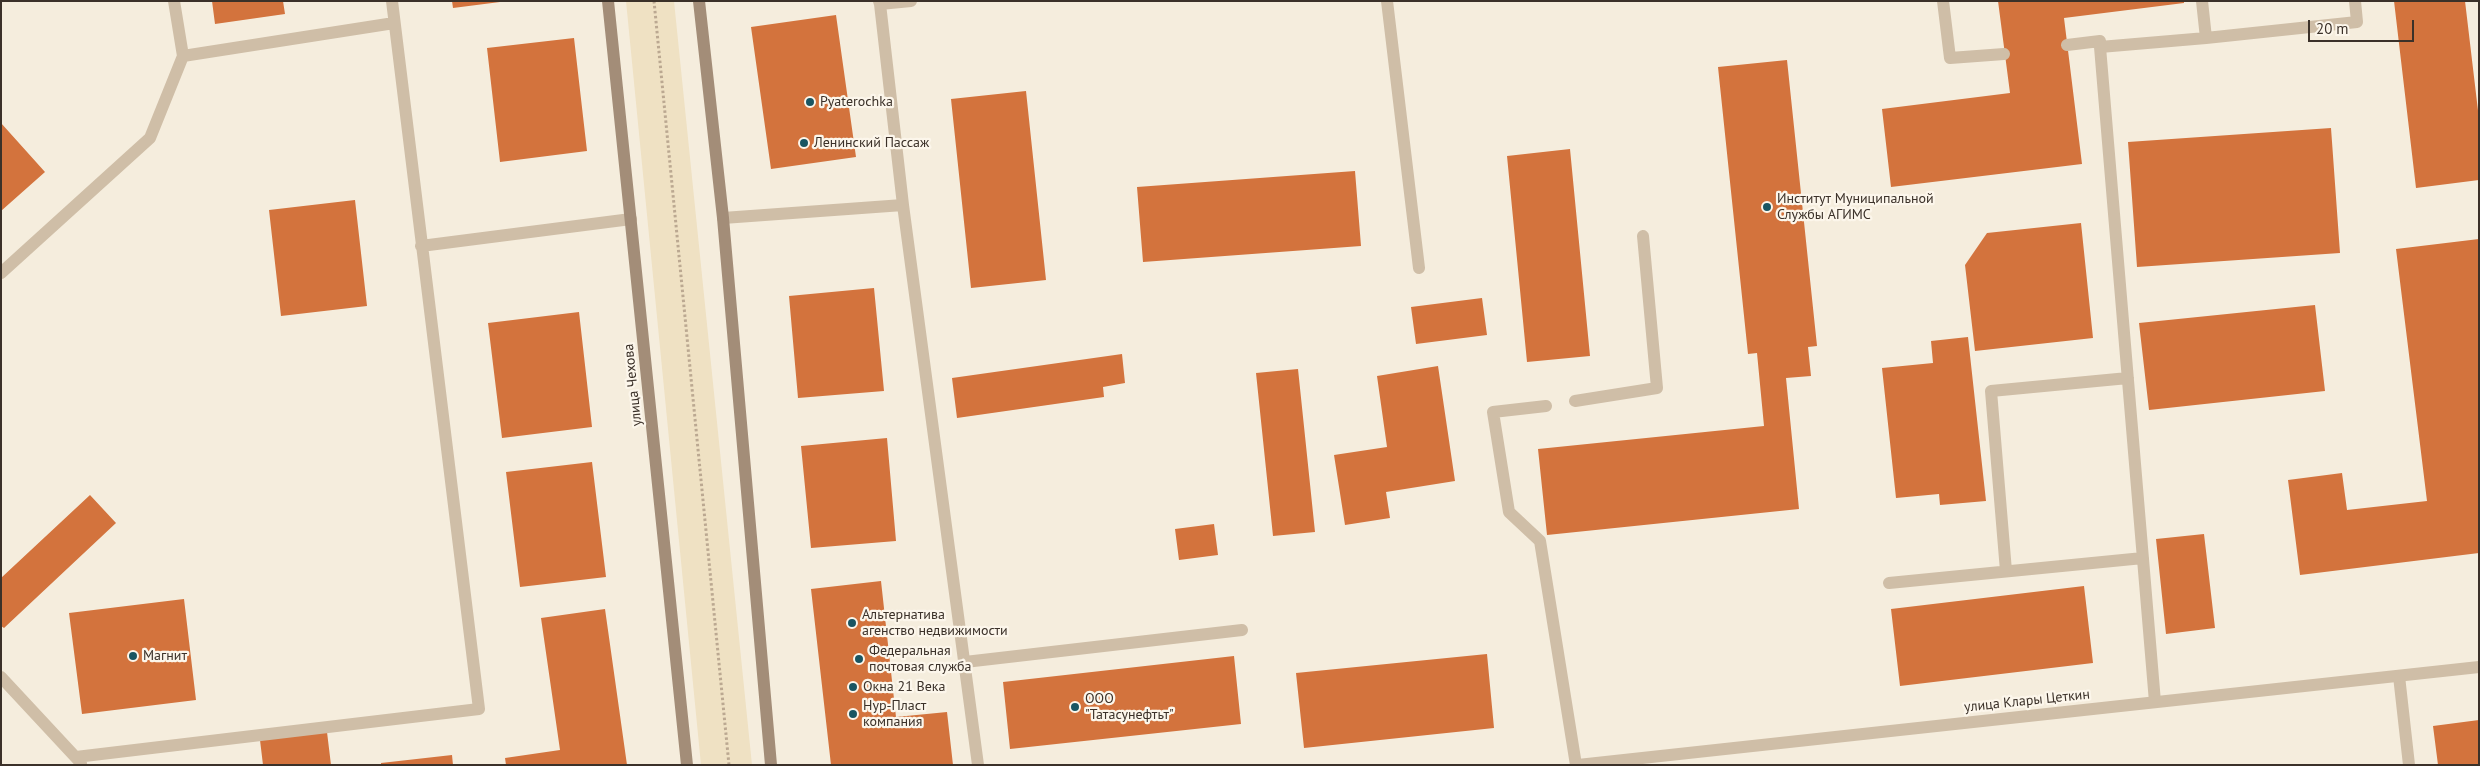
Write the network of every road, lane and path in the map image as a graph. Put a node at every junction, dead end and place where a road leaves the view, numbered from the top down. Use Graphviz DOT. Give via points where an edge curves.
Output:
graph roads {
  1 [pos="174,1"];
  2 [pos="392,1"];
  3 [pos="608,1"];
  4 [pos="654,1"];
  5 [pos="699,1"];
  6 [pos="911,1"];
  7 [pos="1387,1"];
  8 [pos="1943,1"];
  9 [pos="2202,1"];
  10 [pos="2355,1"];
  11 [pos="880,3"];
  12 [pos="394,22"];
  13 [pos="2206,38"];
  14 [pos="2068,45"];
  15 [pos="2100,47"];
  16 [pos="2004,54"];
  17 [pos="183,56"];
  18 [pos="903,205"];
  19 [pos="630,218"];
  20 [pos="723,218"];
  21 [pos="1642,236"];
  22 [pos="421,246"];
  23 [pos="1418,268"];
  24 [pos="1,273"];
  25 [pos="2128,378"];
  26 [pos="1575,402"];
  27 [pos="1546,406"];
  28 [pos="2143,558"];
  29 [pos="2006,571"];
  30 [pos="1890,583"];
  31 [pos="1242,630"];
  32 [pos="965,662"];
  33 [pos="2479,667"];
  34 [pos="2399,676"];
  35 [pos="1,677"];
  36 [pos="2155,702"];
  37 [pos="79,761"];
  38 [pos="687,765"];
  39 [pos="729,765"];
  40 [pos="771,765"];
  41 [pos="978,765"];
  42 [pos="1577,765"];
  43 [pos="2409,765"];
  1 -- 17 [label="street"];
  2 -- 12 [label="street"];
  3 -- 19 [label="main road, улица Чехова"];
  4 -- 39 [label="path"];
  5 -- 20 [label="main road"];
  6 -- 11 [label="street"];
  7 -- 23 [label="street"];
  8 -- 16 [label="street" via="1950,58"];
  9 -- 13 [label="street"];
  10 -- 13 [label="street" via="2357,22"];
  11 -- 18 [label="street"];
  12 -- 17 [label="street"];
  12 -- 22 [label="street"];
  13 -- 15 [label="street"];
  14 -- 15 [label="street" via="2100,41"];
  15 -- 25 [label="street"];
  17 -- 24 [label="street" via="150,138"];
  18 -- 20 [label="street"];
  18 -- 32 [label="street"];
  19 -- 22 [label="street"];
  19 -- 38 [label="main road, улица Чехова"];
  20 -- 40 [label="main road"];
  21 -- 26 [label="street" via="1657,388"];
  22 -- 37 [label="street" via="479,709"];
  25 -- 28 [label="street"];
  25 -- 29 [label="street" via="1991,391"];
  27 -- 42 [label="street" via="1493,412 1509,512 1540,541"];
  28 -- 29 [label="street"];
  28 -- 36 [label="street"];
  29 -- 30 [label="street"];
  31 -- 32 [label="street"];
  32 -- 41 [label="street"];
  33 -- 34 [label="street, улица Клары Цеткин"];
  34 -- 36 [label="street, улица Клары Цеткин"];
  34 -- 43 [label="street"];
  35 -- 37 [label="street"];
  36 -- 42 [label="street, улица Клары Цеткин"];
}
